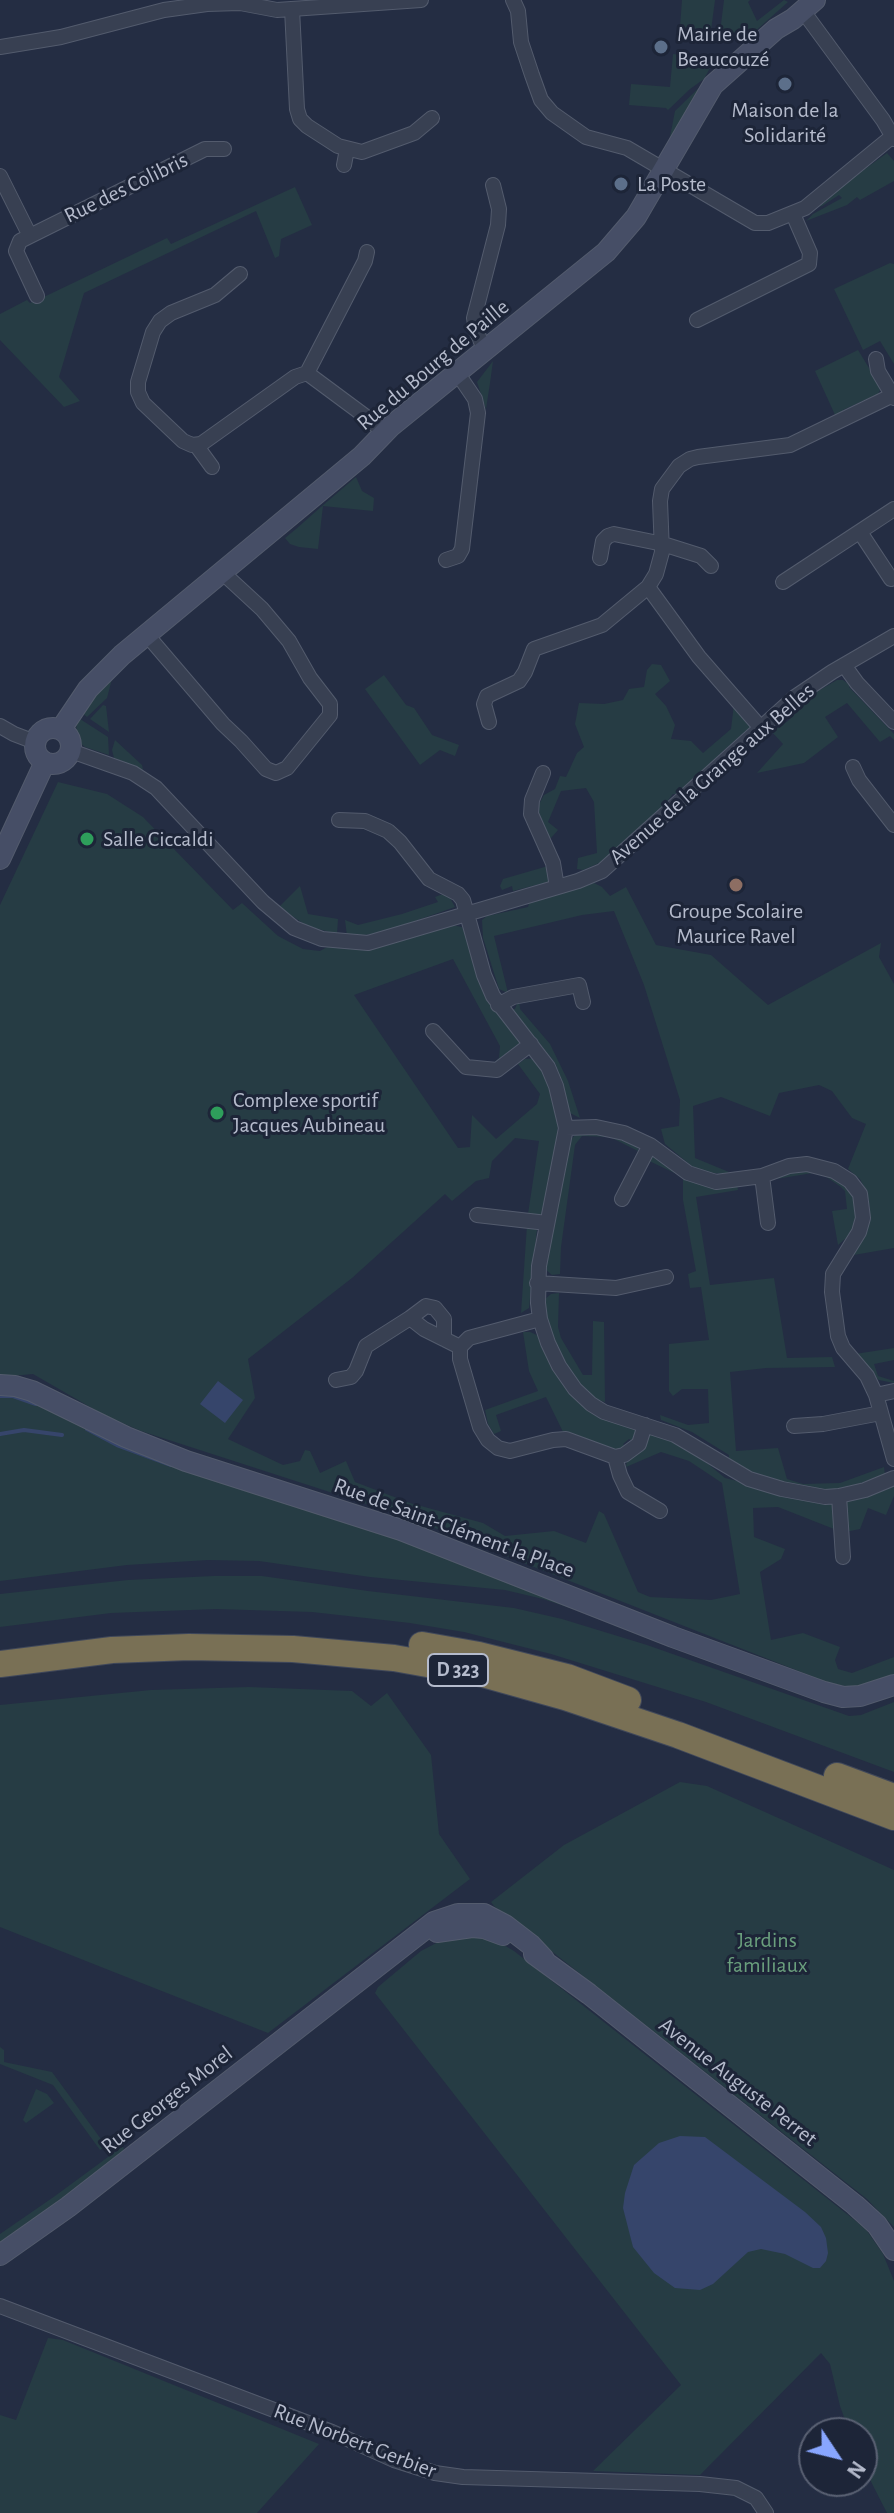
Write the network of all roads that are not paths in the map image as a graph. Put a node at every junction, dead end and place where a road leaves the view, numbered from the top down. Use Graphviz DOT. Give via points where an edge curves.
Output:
graph roads {
  1 [pos="421,0"];
  2 [pos="513,0"];
  3 [pos="176,4"];
  4 [pos="322,4"];
  5 [pos="809,6"];
  6 [pos="292,9"];
  7 [pos="0,47"];
  8 [pos="432,118"];
  9 [pos="893,137"];
  10 [pos="224,149"];
  11 [pos="347,149"];
  12 [pos="344,165"];
  13 [pos="663,170"];
  14 [pos="0,176"];
  15 [pos="493,185"];
  16 [pos="793,214"];
  17 [pos="30,236"];
  18 [pos="367,252"];
  19 [pos="240,274"];
  20 [pos="37,296"];
  21 [pos="697,320"];
  22 [pos="485,351"];
  23 [pos="876,359"];
  24 [pos="307,373"];
  25 [pos="458,374"];
  26 [pos="892,397"];
  27 [pos="384,433"];
  28 [pos="196,445"];
  29 [pos="212,467"];
  30 [pos="894,509"];
  31 [pos="860,532"];
  32 [pos="663,544"];
  33 [pos="600,558"];
  34 [pos="446,560"];
  35 [pos="711,566"];
  36 [pos="223,573"];
  37 [pos="891,579"];
  38 [pos="783,582"];
  39 [pos="648,587"];
  40 [pos="147,635"];
  41 [pos="894,636"];
  42 [pos="844,665"];
  43 [pos="489,722"];
  44 [pos="894,722"];
  45 [pos="0,726"];
  46 [pos="761,728"];
  47 [pos="61,729"];
  48 [pos="35,742"];
  49 [pos="71,751"];
  50 [pos="45,762"];
  51 [pos="853,767"];
  52 [pos="543,773"];
  53 [pos="889,807"];
  54 [pos="339,820"];
  55 [pos="894,825"];
  56 [pos="0,859"];
  57 [pos="557,887"];
  58 [pos="467,913"];
  59 [pos="583,1002"];
  60 [pos="498,1005"];
  61 [pos="433,1031"];
  62 [pos="531,1044"];
  63 [pos="566,1128"];
  64 [pos="650,1145"];
  65 [pos="762,1176"];
  66 [pos="622,1199"];
  67 [pos="477,1215"];
  68 [pos="547,1223"];
  69 [pos="768,1223"];
  70 [pos="666,1277"];
  71 [pos="537,1283"];
  72 [pos="410,1318"];
  73 [pos="540,1319"];
  74 [pos="444,1339"];
  75 [pos="460,1347"];
  76 [pos="336,1380"];
  77 [pos="0,1385"];
  78 [pos="894,1391"];
  79 [pos="876,1395"];
  80 [pos="881,1413"];
  81 [pos="645,1425"];
  82 [pos="794,1426"];
  83 [pos="615,1457"];
  84 [pos="894,1459"];
  85 [pos="894,1478"];
  86 [pos="839,1496"];
  87 [pos="660,1511"];
  88 [pos="843,1557"];
  89 [pos="0,1646"];
  90 [pos="0,1664"];
  91 [pos="894,1685"];
  92 [pos="894,1797"];
  93 [pos="894,1817"];
  94 [pos="474,1920"];
  95 [pos="894,2250"];
  96 [pos="0,2255"];
  97 [pos="0,2306"];
  98 [pos="766,2513"];
  1 -- 4 [label="street"];
  2 -- 13 [label="street" via="521,42 546,107 586,137 627,148"];
  3 -- 6 [label="street"];
  3 -- 7 [label="street" via="61,37"];
  4 -- 6 [label="street"];
  5 -- 9 [label="street"];
  5 -- 13 [label="street, Rue du Bourg de Paille" via="713,85"];
  6 -- 11 [label="street" via="298,114 307,126"];
  8 -- 11 [label="street" via="414,133 366,152"];
  9 -- 16 [label="street"];
  10 -- 17 [label="street, Rue des Colibris" via="205,149"];
  11 -- 12 [label="street"];
  13 -- 16 [label="street" via="755,223"];
  13 -- 22 [label="street, Rue du Bourg de Paille" via="636,217 606,252"];
  14 -- 17 [label="street"];
  15 -- 22 [label="street" via="498,225 474,318"];
  16 -- 21 [label="street" via="810,253 809,264"];
  17 -- 20 [label="street" via="16,251"];
  18 -- 24 [label="street"];
  19 -- 28 [label="street" via="215,295 160,321 138,382 143,403 183,441"];
  22 -- 25 [label="street, Rue du Bourg de Paille"];
  23 -- 26 [label="street"];
  24 -- 27 [label="street"];
  24 -- 28 [label="street"];
  25 -- 27 [label="street, Rue du Bourg de Paille"];
  25 -- 34 [label="street" via="478,413 462,549"];
  26 -- 32 [label="street" via="790,445 687,461 662,489"];
  27 -- 36 [label="street, Rue du Bourg de Paille"];
  28 -- 29 [label="street"];
  30 -- 31 [label="street"];
  31 -- 37 [label="street"];
  31 -- 38 [label="street"];
  32 -- 33 [label="street" via="611,535 603,541"];
  32 -- 35 [label="street" via="701,556"];
  32 -- 39 [label="street"];
  36 -- 40 [label="street, Rue du Bourg de Paille"];
  36 -- 40 [label="street" via="289,641 330,704 330,715 287,768 276,773 266,769"];
  39 -- 43 [label="street" via="602,625 534,649 519,681 487,696"];
  39 -- 46 [label="street" via="690,646"];
  40 -- 47 [label="street, Rue du Bourg de Paille" via="106,669"];
  41 -- 42 [label="street, Avenue de la Grange aux Belles"];
  42 -- 44 [label="street"];
  42 -- 46 [label="street, Avenue de la Grange aux Belles" via="795,697"];
  45 -- 48 [label="street"];
  46 -- 57 [label="street, Avenue de la Grange aux Belles" via="611,864"];
  47 -- 48 [label="street" via="45,729"];
  47 -- 49 [label="street" via="70,739"];
  48 -- 50 [label="street"];
  49 -- 50 [label="street" via="60,762"];
  49 -- 58 [label="street, Avenue de la Grange aux Belles" via="149,782 277,915 304,933 368,943"];
  50 -- 56 [label="street"];
  51 -- 53 [label="street"];
  52 -- 57 [label="street" via="531,814 553,863"];
  53 -- 55 [label="street"];
  54 -- 58 [label="street" via="365,821 388,831 429,879 458,894"];
  57 -- 58 [label="street, Avenue de la Grange aux Belles"];
  58 -- 60 [label="street"];
  59 -- 60 [label="street" via="579,985 513,997"];
  60 -- 62 [label="street"];
  61 -- 62 [label="street" via="466,1067 497,1070"];
  62 -- 63 [label="street" via="552,1076"];
  63 -- 64 [label="street" via="610,1129"];
  63 -- 68 [label="street"];
  64 -- 65 [label="street" via="701,1178 716,1182"];
  64 -- 66 [label="street"];
  65 -- 69 [label="street"];
  65 -- 79 [label="street" via="789,1166 816,1165 842,1175 860,1194 862,1225 836,1268 832,1292 840,1342"];
  67 -- 68 [label="street"];
  68 -- 71 [label="street"];
  70 -- 71 [label="street" via="616,1288"];
  71 -- 73 [label="street"];
  72 -- 74 [label="street"];
  72 -- 74 [label="street" via="426,1306 435,1308 444,1319"];
  72 -- 76 [label="street" via="366,1346 351,1377"];
  73 -- 75 [label="street" via="469,1338"];
  73 -- 81 [label="street" via="559,1366 579,1394 604,1412"];
  74 -- 75 [label="street"];
  75 -- 83 [label="street" via="480,1427 492,1444 510,1451 566,1439"];
  77 -- 91 [label="street, Rue de Saint-Clément la Place" via="32,1391 186,1461 401,1530 824,1692 853,1697"];
  78 -- 79 [label="street"];
  79 -- 80 [label="street"];
  80 -- 82 [label="street"];
  80 -- 84 [label="street"];
  81 -- 83 [label="street" via="639,1444"];
  81 -- 86 [label="street" via="684,1440 749,1479"];
  83 -- 87 [label="street" via="628,1492"];
  85 -- 86 [label="street"];
  86 -- 88 [label="street"];
  89 -- 92 [label="highway, D 323" via="182,1630 387,1639 567,1677"];
  90 -- 93 [label="highway, D 323" via="189,1647 394,1658 483,1674 565,1697"];
  94 -- 95 [label="street, Avenue Auguste Perret" via="544,1959 855,2205"];
  94 -- 96 [label="street, Rue Georges Morel" via="427,1936 362,1981"];
  97 -- 98 [label="street, Rue Norbert Gerbier" via="435,2473 725,2487 750,2494"];
}
